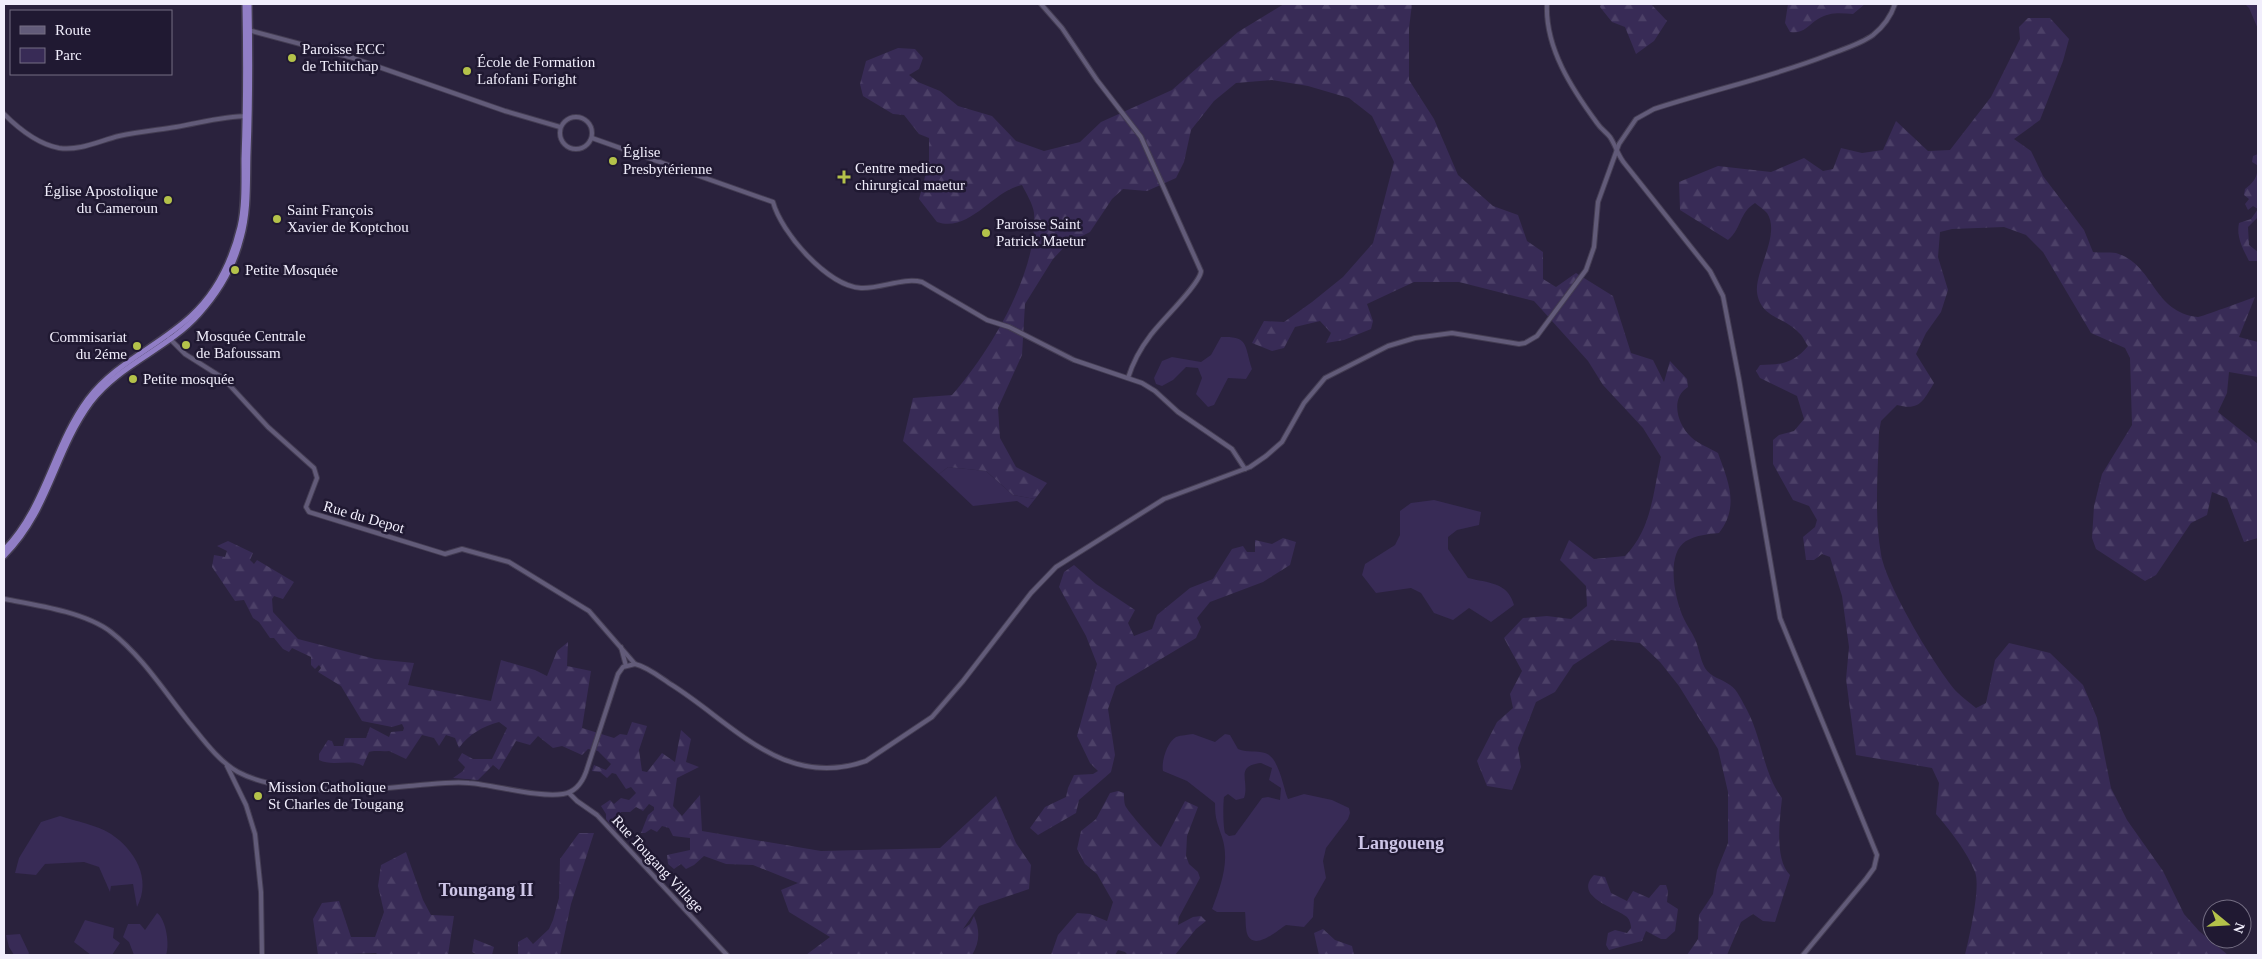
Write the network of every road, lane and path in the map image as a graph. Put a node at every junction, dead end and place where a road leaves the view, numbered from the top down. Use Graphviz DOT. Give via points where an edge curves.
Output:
graph roads {
  1 [pos="247,4"];
  2 [pos="1041,4"];
  3 [pos="1547,4"];
  4 [pos="1894,4"];
  5 [pos="248,30"];
  6 [pos="4,114"];
  7 [pos="247,116"];
  8 [pos="560,127"];
  9 [pos="592,138"];
  10 [pos="1616,153"];
  11 [pos="169,338"];
  12 [pos="1128,378"];
  13 [pos="1245,469"];
  14 [pos="26,527"];
  15 [pos="4,550"];
  16 [pos="4,556"];
  17 [pos="4,599"];
  18 [pos="621,647"];
  19 [pos="636,664"];
  20 [pos="626,666"];
  21 [pos="226,764"];
  22 [pos="569,793"];
  23 [pos="262,955"];
  24 [pos="727,955"];
  25 [pos="1803,955"];
  1 -- 5 [label="highway"];
  2 -- 12 [label="street" via="1141,137 1201,271 1198,280 1139,352"];
  3 -- 10 [label="street" via="1550,36 1563,69 1580,100 1610,137"];
  4 -- 10 [label="street" via="1886,21 1872,36 1848,47 1794,68 1646,113 1630,125"];
  5 -- 7 [label="highway"];
  5 -- 8 [label="street" via="353,58"];
  6 -- 7 [label="street" via="29,135 59,148 78,148 138,132"];
  7 -- 11 [label="highway" via="244,208 234,249 217,286"];
  8 -- 9 [label="street" via="567,119 581,117 589,123"];
  8 -- 9 [label="street" via="560,137 570,148 581,149"];
  9 -- 12 [label="street" via="773,202 777,216 807,254 844,284 859,288 922,282 987,320 1009,327 1074,360"];
  10 -- 13 [label="street" via="1598,202 1594,247 1586,270 1537,336 1519,344 1452,333 1388,346 1325,378 1304,403 1282,442"];
  10 -- 25 [label="street" via="1710,271 1722,296 1740,379 1780,618 1877,855 1874,868 1866,879"];
  11 -- 14 [label="highway" via="121,367 94,392 72,424 56,466"];
  11 -- 18 [label="street, Rue du Depot" via="185,354 224,378 268,427 314,468 317,478 306,507 309,512 445,554 462,549 498,558 589,611"];
  12 -- 13 [label="street" via="1155,391 1178,412 1232,449"];
  13 -- 19 [label="street" via="1164,499 1056,567 1031,593 964,681 932,717 858,764 809,768 774,757 690,696"];
  14 -- 15 [label="highway"];
  14 -- 16 [label="highway"];
  17 -- 21 [label="street" via="82,618 111,632 142,663"];
  18 -- 19 [label="street"];
  18 -- 20 [label="street"];
  19 -- 20 [label="street"];
  20 -- 22 [label="street" via="615,680 582,782"];
  21 -- 22 [label="street" via="250,777 299,788 373,789 447,782"];
  21 -- 23 [label="street" via="246,805 254,834 261,892"];
  22 -- 24 [label="street, Rue Tougang Village" via="597,814"];
}
